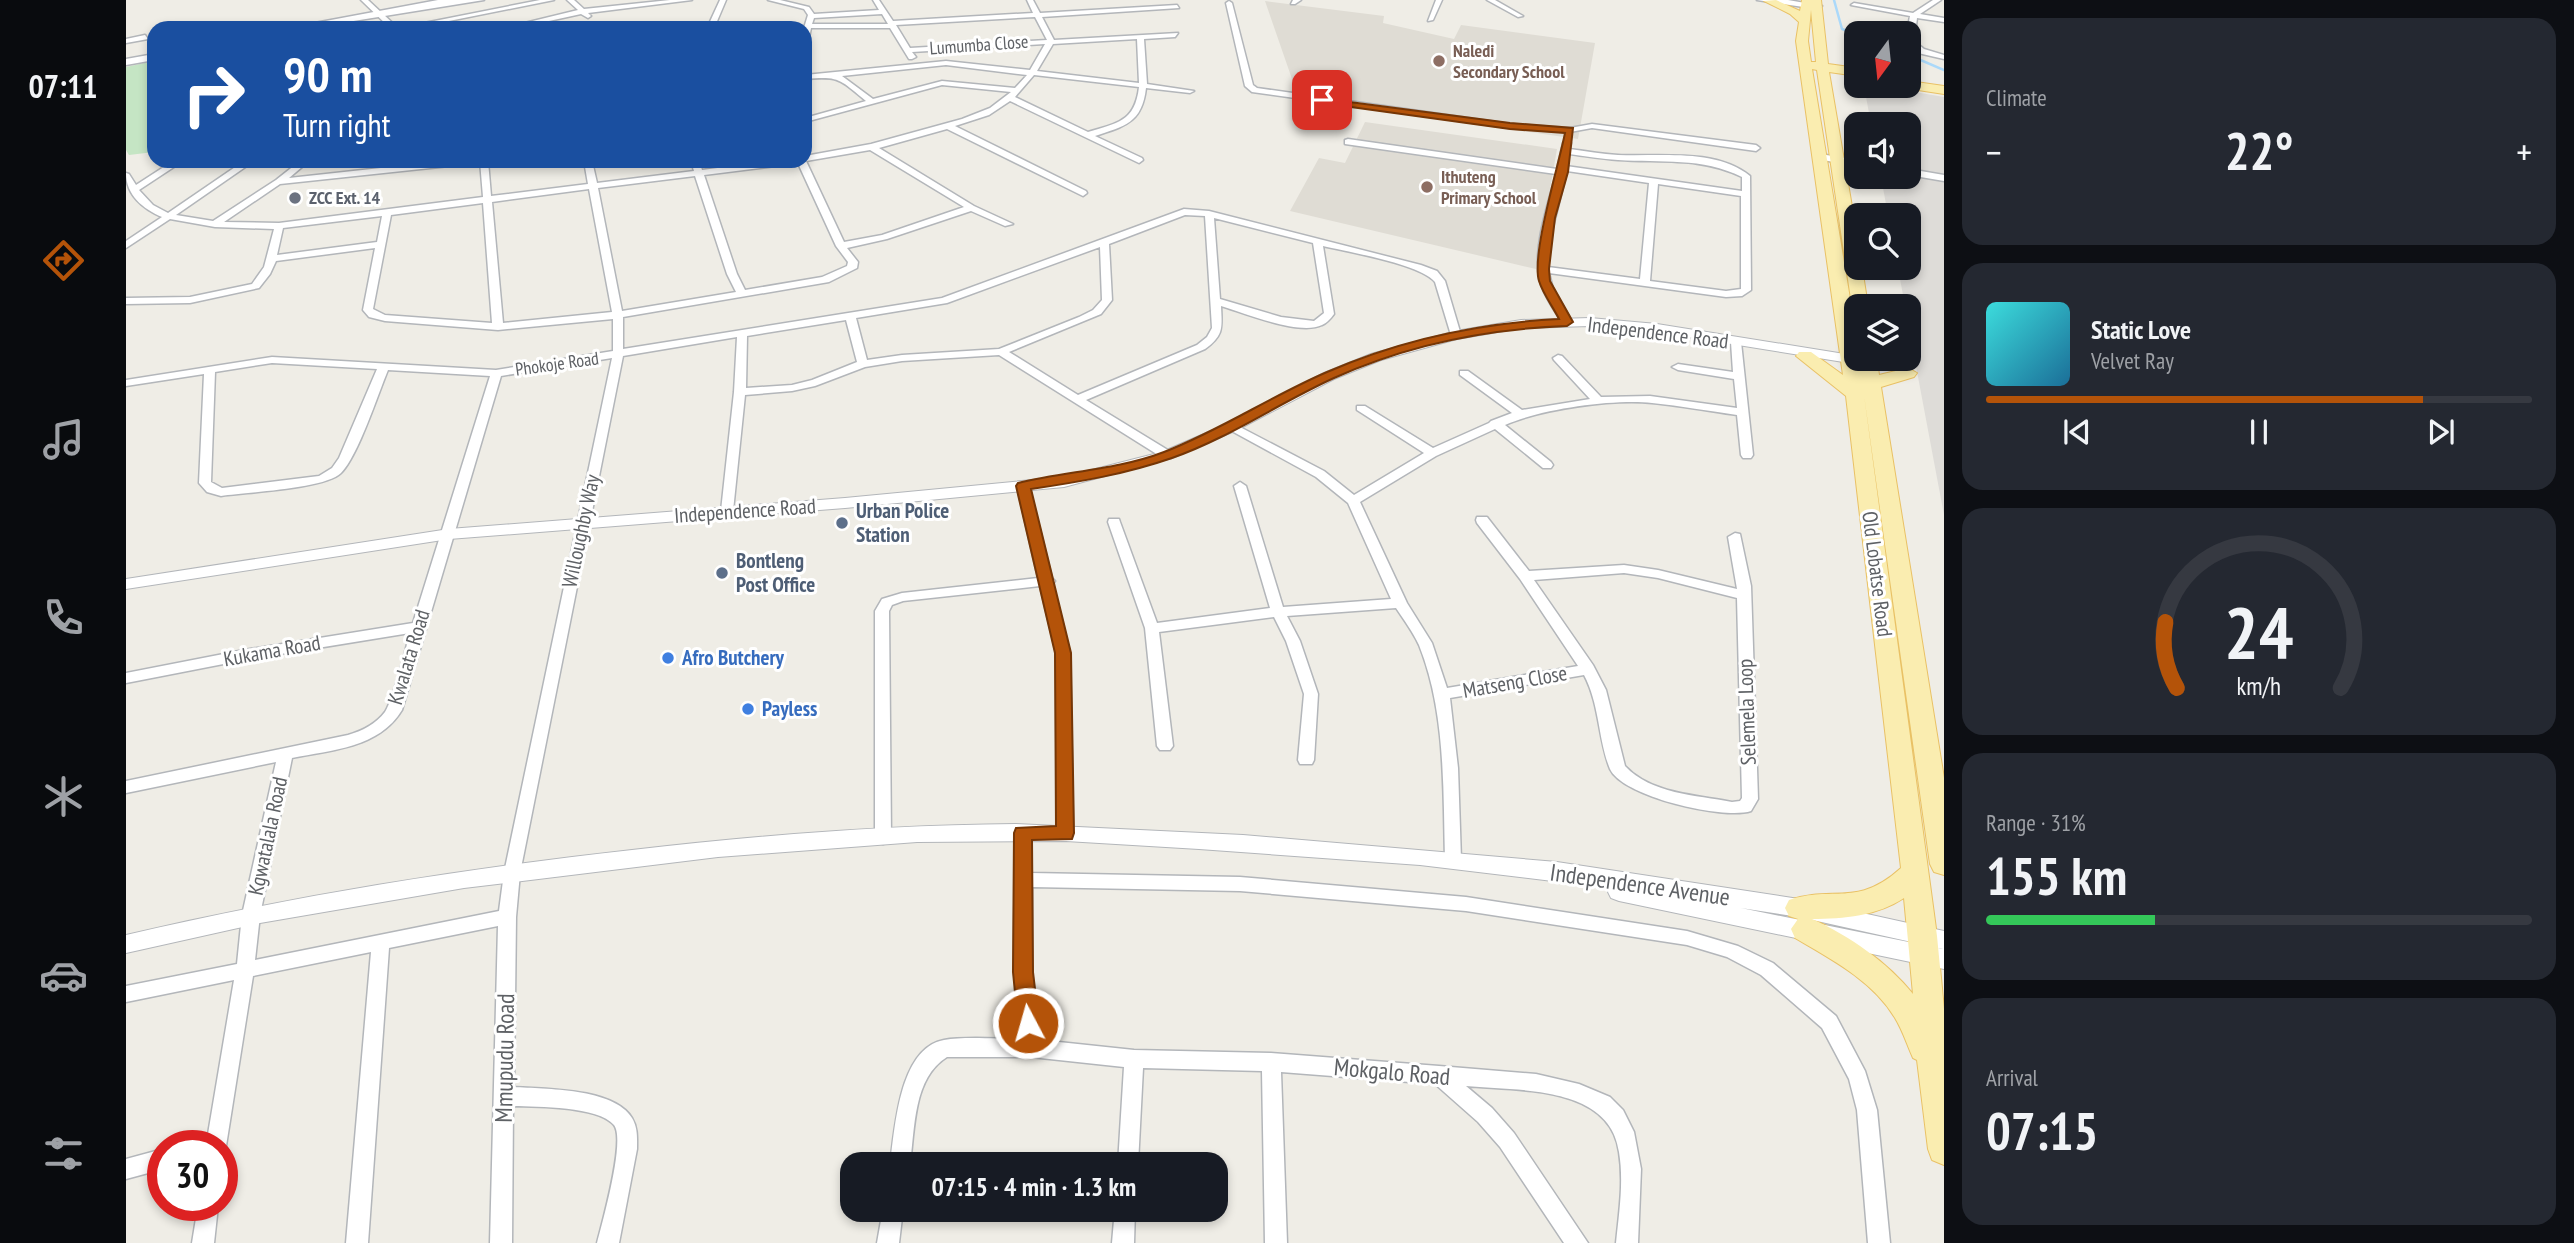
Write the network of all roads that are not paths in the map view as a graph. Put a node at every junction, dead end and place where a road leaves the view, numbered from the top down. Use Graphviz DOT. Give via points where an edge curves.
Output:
graph roads {
  1 [pos="454,0"];
  2 [pos="479,0"];
  3 [pos="551,0"];
  4 [pos="570,0"];
  5 [pos="690,0"];
  6 [pos="723,0"];
  7 [pos="771,0"];
  8 [pos="876,0"];
  9 [pos="1030,0"];
  10 [pos="1439,0"];
  11 [pos="1490,0"];
  12 [pos="1762,0"];
  13 [pos="1938,0"];
  14 [pos="1769,1"];
  15 [pos="366,2"];
  16 [pos="1229,3"];
  17 [pos="1809,4"];
  18 [pos="1854,5"];
  19 [pos="1177,7"];
  20 [pos="414,9"];
  21 [pos="584,11"];
  22 [pos="884,12"];
  23 [pos="1036,14"];
  24 [pos="1913,15"];
  25 [pos="811,16"];
  26 [pos="1520,16"];
  27 [pos="381,17"];
  28 [pos="1430,20"];
  29 [pos="1944,20"];
  30 [pos="342,21"];
  31 [pos="348,21"];
  32 [pos="386,21"];
  33 [pos="452,21"];
  34 [pos="539,21"];
  35 [pos="590,21"];
  36 [pos="714,21"];
  37 [pos="810,21"];
  38 [pos="892,25"];
  39 [pos="812,26"];
  40 [pos="1175,34"];
  41 [pos="1140,36"];
  42 [pos="145,37"];
  43 [pos="1051,40"];
  44 [pos="126,41"];
  45 [pos="908,50"];
  46 [pos="147,56"];
  47 [pos="147,57"];
  48 [pos="1944,57"];
  49 [pos="126,61"];
  50 [pos="915,64"];
  51 [pos="1818,68"];
  52 [pos="1844,72"];
  53 [pos="1844,72"];
  54 [pos="1031,73"];
  55 [pos="833,74"];
  56 [pos="812,76"];
  57 [pos="1922,84"];
  58 [pos="1143,86"];
  59 [pos="1944,88"];
  60 [pos="1015,90"];
  61 [pos="1190,92"];
  62 [pos="1008,97"];
  63 [pos="870,101"];
  64 [pos="812,118"];
  65 [pos="948,126"];
  66 [pos="1570,130"];
  67 [pos="1089,135"];
  68 [pos="1349,142"];
  69 [pos="873,148"];
  70 [pos="1756,148"];
  71 [pos="1566,150"];
  72 [pos="812,158"];
  73 [pos="1139,160"];
  74 [pos="1830,160"];
  75 [pos="1844,162"];
  76 [pos="168,168"];
  77 [pos="240,168"];
  78 [pos="296,168"];
  79 [pos="408,168"];
  80 [pos="484,168"];
  81 [pos="589,168"];
  82 [pos="697,168"];
  83 [pos="737,168"];
  84 [pos="807,168"];
  85 [pos="1563,170"];
  86 [pos="698,173"];
  87 [pos="1921,174"];
  88 [pos="126,178"];
  89 [pos="1944,178"];
  90 [pos="1654,180"];
  91 [pos="278,183"];
  92 [pos="592,188"];
  93 [pos="135,189"];
  94 [pos="1083,193"];
  95 [pos="1745,194"];
  96 [pos="485,201"];
  97 [pos="971,208"];
  98 [pos="387,214"];
  99 [pos="1209,214"];
  100 [pos="169,216"];
  101 [pos="216,223"];
  102 [pos="1007,223"];
  103 [pos="279,226"];
  104 [pos="1104,240"];
  105 [pos="1318,243"];
  106 [pos="381,244"];
  107 [pos="126,245"];
  108 [pos="841,246"];
  109 [pos="271,259"];
  110 [pos="1543,269"];
  111 [pos="1645,282"];
  112 [pos="1857,294"];
  113 [pos="1858,294"];
  114 [pos="742,295"];
  115 [pos="126,301"];
  116 [pos="1214,301"];
  117 [pos="618,315"];
  118 [pos="850,316"];
  119 [pos="1567,322"];
  120 [pos="498,327"];
  121 [pos="742,333"];
  122 [pos="1455,335"];
  123 [pos="1735,342"];
  124 [pos="1001,352"];
  125 [pos="1806,354"];
  126 [pos="618,355"];
  127 [pos="1844,356"];
  128 [pos="1558,358"];
  129 [pos="863,364"];
  130 [pos="1678,367"];
  131 [pos="383,368"];
  132 [pos="1844,368"];
  133 [pos="210,370"];
  134 [pos="1871,371"];
  135 [pos="1872,371"];
  136 [pos="496,373"];
  137 [pos="1464,373"];
  138 [pos="1739,376"];
  139 [pos="126,383"];
  140 [pos="740,393"];
  141 [pos="1077,399"];
  142 [pos="1598,401"];
  143 [pos="1361,408"];
  144 [pos="1744,413"];
  145 [pos="1520,414"];
  146 [pos="1495,423"];
  147 [pos="1232,427"];
  148 [pos="1432,453"];
  149 [pos="1747,454"];
  150 [pos="1167,455"];
  151 [pos="1547,465"];
  152 [pos="1023,486"];
  153 [pos="1240,486"];
  154 [pos="1353,501"];
  155 [pos="727,511"];
  156 [pos="1482,520"];
  157 [pos="1114,522"];
  158 [pos="582,525"];
  159 [pos="449,534"];
  160 [pos="1735,537"];
  161 [pos="1525,576"];
  162 [pos="1048,581"];
  163 [pos="126,584"];
  164 [pos="1743,595"];
  165 [pos="1400,604"];
  166 [pos="1278,612"];
  167 [pos="418,626"];
  168 [pos="1152,628"];
  169 [pos="1588,669"];
  170 [pos="126,678"];
  171 [pos="1442,694"];
  172 [pos="1165,746"];
  173 [pos="285,756"];
  174 [pos="1306,760"];
  175 [pos="126,787"];
  176 [pos="1023,833"];
  177 [pos="1065,833"];
  178 [pos="883,837"];
  179 [pos="1453,860"];
  180 [pos="1944,864"];
  181 [pos="512,873"];
  182 [pos="1914,873"];
  183 [pos="1024,880"];
  184 [pos="251,915"];
  185 [pos="507,917"];
  186 [pos="1802,919"];
  187 [pos="381,942"];
  188 [pos="126,944"];
  189 [pos="1934,947"];
  190 [pos="245,970"];
  191 [pos="126,994"];
  192 [pos="1031,1048"];
  193 [pos="1134,1059"];
  194 [pos="1271,1062"];
  195 [pos="1439,1075"];
  196 [pos="1935,1084"];
  197 [pos="505,1096"];
  198 [pos="217,1130"];
  199 [pos="1944,1149"];
  200 [pos="902,1152"];
  201 [pos="1129,1152"];
  202 [pos="147,1163"];
  203 [pos="126,1169"];
  204 [pos="206,1221"];
  205 [pos="891,1222"];
  206 [pos="1124,1222"];
  207 [pos="203,1243"];
  208 [pos="357,1243"];
  209 [pos="501,1243"];
  210 [pos="608,1243"];
  211 [pos="888,1243"];
  212 [pos="1123,1243"];
  213 [pos="1276,1243"];
  214 [pos="1577,1243"];
  215 [pos="1627,1243"];
  216 [pos="1879,1243"];
  1 -- 20 [label="main road"];
  2 -- 20 [label="main road"];
  3 -- 33 [label="street"];
  4 -- 21 [label="street"];
  5 -- 21 [label="street"];
  6 -- 36 [label="street"];
  7 -- 25 [label="street" via="802,5"];
  8 -- 22 [label="street"];
  9 -- 23 [label="street"];
  10 -- 28 [label="street"];
  11 -- 26 [label="street"];
  12 -- 14 [label="main road"];
  13 -- 24 [label="street"];
  14 -- 17 [label="main road" via="1794,12"];
  15 -- 20 [label="main road"];
  15 -- 27 [label="street"];
  15 -- 30 [label="main road"];
  16 -- 66 [label="street" via="1249,86 1255,90"];
  17 -- 51 [label="main road, Old Lobatse Road" via="1802,41"];
  18 -- 24 [label="street"];
  19 -- 23 [label="street"];
  20 -- 27 [label="main road"];
  21 -- 34 [label="street"];
  21 -- 35 [label="street"];
  22 -- 25 [label="street"];
  22 -- 38 [label="street"];
  23 -- 38 [label="street"];
  23 -- 43 [label="street"];
  24 -- 29 [label="street"];
  24 -- 48 [label="street" via="1912,45"];
  25 -- 37 [label="street"];
  27 -- 31 [label="main road"];
  27 -- 32 [label="street"];
  38 -- 39 [label="street"];
  38 -- 45 [label="street"];
  40 -- 41 [label="street, Lumumba Close"];
  41 -- 43 [label="street, Lumumba Close"];
  41 -- 58 [label="street"];
  42 -- 44 [label="street"];
  43 -- 45 [label="street, Lumumba Close"];
  43 -- 54 [label="street"];
  45 -- 50 [label="street"];
  46 -- 49 [label="main road"];
  47 -- 49 [label="main road"];
  50 -- 54 [label="street"];
  50 -- 55 [label="street"];
  51 -- 52 [label="main road"];
  51 -- 53 [label="main road"];
  51 -- 74 [label="main road, Old Lobatse Road"];
  54 -- 58 [label="street"];
  54 -- 60 [label="street"];
  55 -- 56 [label="street"];
  55 -- 63 [label="street"];
  57 -- 59 [label="main road"];
  58 -- 61 [label="street"];
  58 -- 67 [label="street" via="1132,117"];
  60 -- 62 [label="street"];
  60 -- 63 [label="street" via="942,83"];
  62 -- 65 [label="street" via="991,111"];
  62 -- 67 [label="street"];
  63 -- 64 [label="street"];
  65 -- 69 [label="street"];
  65 -- 94 [label="street"];
  66 -- 70 [label="street" via="1592,126"];
  66 -- 71 [label="street"];
  67 -- 73 [label="street"];
  68 -- 85 [label="street"];
  69 -- 72 [label="street"];
  69 -- 97 [label="street"];
  71 -- 85 [label="street"];
  71 -- 95 [label="street" via="1708,164 1746,176"];
  74 -- 75 [label="street"];
  74 -- 112 [label="main road, Old Lobatse Road"];
  74 -- 113 [label="main road, Old Lobatse Road"];
  76 -- 93 [label="street"];
  77 -- 100 [label="street"];
  78 -- 91 [label="street"];
  79 -- 91 [label="street"];
  80 -- 96 [label="street"];
  81 -- 92 [label="street, Willoughby Way"];
  82 -- 86 [label="street"];
  83 -- 86 [label="street"];
  84 -- 108 [label="street"];
  85 -- 90 [label="street"];
  85 -- 110 [label="street"];
  86 -- 92 [label="street"];
  86 -- 114 [label="street"];
  87 -- 89 [label="street"];
  88 -- 93 [label="street"];
  90 -- 95 [label="street"];
  90 -- 111 [label="street"];
  91 -- 101 [label="street"];
  92 -- 96 [label="street"];
  92 -- 117 [label="street, Willoughby Way"];
  93 -- 100 [label="street" via="153,209"];
  95 -- 111 [label="street" via="1743,293"];
  96 -- 98 [label="street"];
  96 -- 120 [label="street"];
  97 -- 102 [label="street"];
  97 -- 108 [label="street"];
  98 -- 103 [label="street"];
  98 -- 106 [label="street"];
  99 -- 104 [label="street, Phokoje Road" via="1184,212"];
  99 -- 105 [label="street, Phokoje Road"];
  99 -- 116 [label="street"];
  100 -- 101 [label="street"];
  100 -- 107 [label="street"];
  101 -- 103 [label="street"];
  103 -- 109 [label="street"];
  104 -- 118 [label="street, Phokoje Road" via="969,293 918,307"];
  104 -- 124 [label="street" via="1107,300 1097,312"];
  105 -- 116 [label="street" via="1329,314 1323,321 1298,323"];
  105 -- 122 [label="street, Phokoje Road" via="1433,273 1440,281"];
  106 -- 109 [label="street"];
  106 -- 120 [label="street" via="368,310 373,315"];
  108 -- 114 [label="street" via="853,262 852,268 840,274"];
  109 -- 115 [label="street" via="263,280 241,291 180,301"];
  110 -- 111 [label="street"];
  110 -- 119 [label="street"];
  114 -- 117 [label="street"];
  116 -- 141 [label="street" via="1217,328 1201,347"];
  117 -- 120 [label="street"];
  117 -- 126 [label="street, Willoughby Way"];
  118 -- 121 [label="street, Phokoje Road"];
  118 -- 129 [label="street"];
  119 -- 122 [label="street, Independence Road"];
  119 -- 123 [label="street, Independence Road" via="1657,328"];
  121 -- 126 [label="street, Phokoje Road"];
  121 -- 140 [label="street"];
  122 -- 147 [label="street, Independence Road" via="1376,356"];
  123 -- 125 [label="street, Independence Road"];
  123 -- 138 [label="street"];
  124 -- 129 [label="street"];
  124 -- 141 [label="street"];
  125 -- 127 [label="main road" via="1826,349"];
  125 -- 132 [label="main road" via="1827,370"];
  126 -- 136 [label="street, Phokoje Road"];
  126 -- 158 [label="street, Willoughby Way"];
  128 -- 142 [label="street"];
  129 -- 140 [label="street" via="816,383"];
  130 -- 138 [label="street"];
  131 -- 133 [label="street, Phokoje Road" via="272,360"];
  131 -- 133 [label="street" via="345,460 336,471 322,479 221,492 205,483"];
  131 -- 136 [label="street, Phokoje Road"];
  133 -- 139 [label="street, Phokoje Road"];
  134 -- 182 [label="main road, Old Lobatse Road"];
  135 -- 180 [label="main road, Old Lobatse Road"];
  136 -- 159 [label="street, Kwalata Road"];
  137 -- 145 [label="street"];
  138 -- 144 [label="street"];
  140 -- 155 [label="street"];
  141 -- 150 [label="street"];
  142 -- 144 [label="street" via="1670,401"];
  142 -- 145 [label="street"];
  143 -- 148 [label="street"];
  144 -- 149 [label="street"];
  145 -- 146 [label="street"];
  146 -- 148 [label="street"];
  146 -- 151 [label="street"];
  147 -- 150 [label="street, Independence Road"];
  147 -- 154 [label="street" via="1320,474"];
  148 -- 154 [label="street"];
  150 -- 152 [label="street, Independence Road" via="1076,479"];
  152 -- 155 [label="street, Independence Road"];
  152 -- 162 [label="street"];
  153 -- 166 [label="street"];
  154 -- 165 [label="street"];
  155 -- 158 [label="street, Independence Road"];
  156 -- 161 [label="street"];
  157 -- 168 [label="street"];
  158 -- 159 [label="street, Independence Road"];
  158 -- 181 [label="street, Willoughby Way"];
  159 -- 163 [label="street, Independence Road"];
  159 -- 167 [label="street, Kwalata Road"];
  160 -- 164 [label="street"];
  161 -- 164 [label="street" via="1624,569"];
  161 -- 169 [label="street"];
  162 -- 177 [label="street" via="1063,653"];
  162 -- 178 [label="street" via="887,602 882,611"];
  164 -- 169 [label="street, Selemela Loop" via="1750,799 1745,807 1732,808 1628,781 1618,768 1599,690"];
  165 -- 166 [label="street"];
  165 -- 171 [label="street" via="1425,643"];
  166 -- 168 [label="street"];
  166 -- 174 [label="street" via="1311,694"];
  167 -- 170 [label="street, Kukama Road"];
  167 -- 173 [label="street, Kwalata Road" via="387,721 349,741"];
  168 -- 172 [label="street"];
  169 -- 171 [label="street, Matseng Close"];
  171 -- 179 [label="street"];
  173 -- 175 [label="street, Kwalata Road"];
  173 -- 184 [label="street, Kgwatalala Road"];
  176 -- 177 [label="street, Independence Avenue"];
  176 -- 178 [label="street, Independence Avenue"];
  176 -- 183 [label="street"];
  177 -- 179 [label="street, Independence Avenue"];
  178 -- 181 [label="street, Independence Avenue" via="727,848"];
  179 -- 186 [label="street, Independence Avenue"];
  181 -- 184 [label="street, Independence Avenue"];
  181 -- 185 [label="street, Mmupudu Road"];
  182 -- 186 [label="main road" via="1899,889 1874,901"];
  182 -- 189 [label="main road, Old Lobatse Road"];
  183 -- 192 [label="street" via="1023,972"];
  183 -- 216 [label="street" via="1240,884 1465,904 1687,938 1732,951 1767,969 1829,1022 1858,1077 1867,1110"];
  184 -- 188 [label="street, Independence Avenue"];
  184 -- 190 [label="street, Kgwatalala Road"];
  185 -- 187 [label="street"];
  185 -- 197 [label="street, Mmupudu Road"];
  186 -- 189 [label="street, Independence Avenue"];
  186 -- 196 [label="main road" via="1896,991 1914,1022"];
  187 -- 190 [label="street"];
  187 -- 208 [label="street"];
  189 -- 196 [label="main road, Old Lobatse Road"];
  190 -- 191 [label="street"];
  190 -- 198 [label="street, Kgwatalala Road"];
  192 -- 193 [label="street, Mokgalo Road"];
  192 -- 200 [label="street, Mokgalo Road" via="944,1048 931,1056 910,1094"];
  193 -- 194 [label="street, Mokgalo Road"];
  193 -- 201 [label="street"];
  194 -- 195 [label="street, Mokgalo Road"];
  194 -- 213 [label="street"];
  195 -- 214 [label="street" via="1507,1140"];
  195 -- 215 [label="street, Mokgalo Road" via="1536,1083 1604,1104 1623,1129 1632,1160"];
  196 -- 199 [label="main road, Old Lobatse Road"];
  197 -- 209 [label="street, Mmupudu Road"];
  197 -- 210 [label="street" via="581,1102 619,1115 628,1143"];
  202 -- 203 [label="street"];
  204 -- 207 [label="street"];
  205 -- 211 [label="street"];
  206 -- 212 [label="street"];
}
